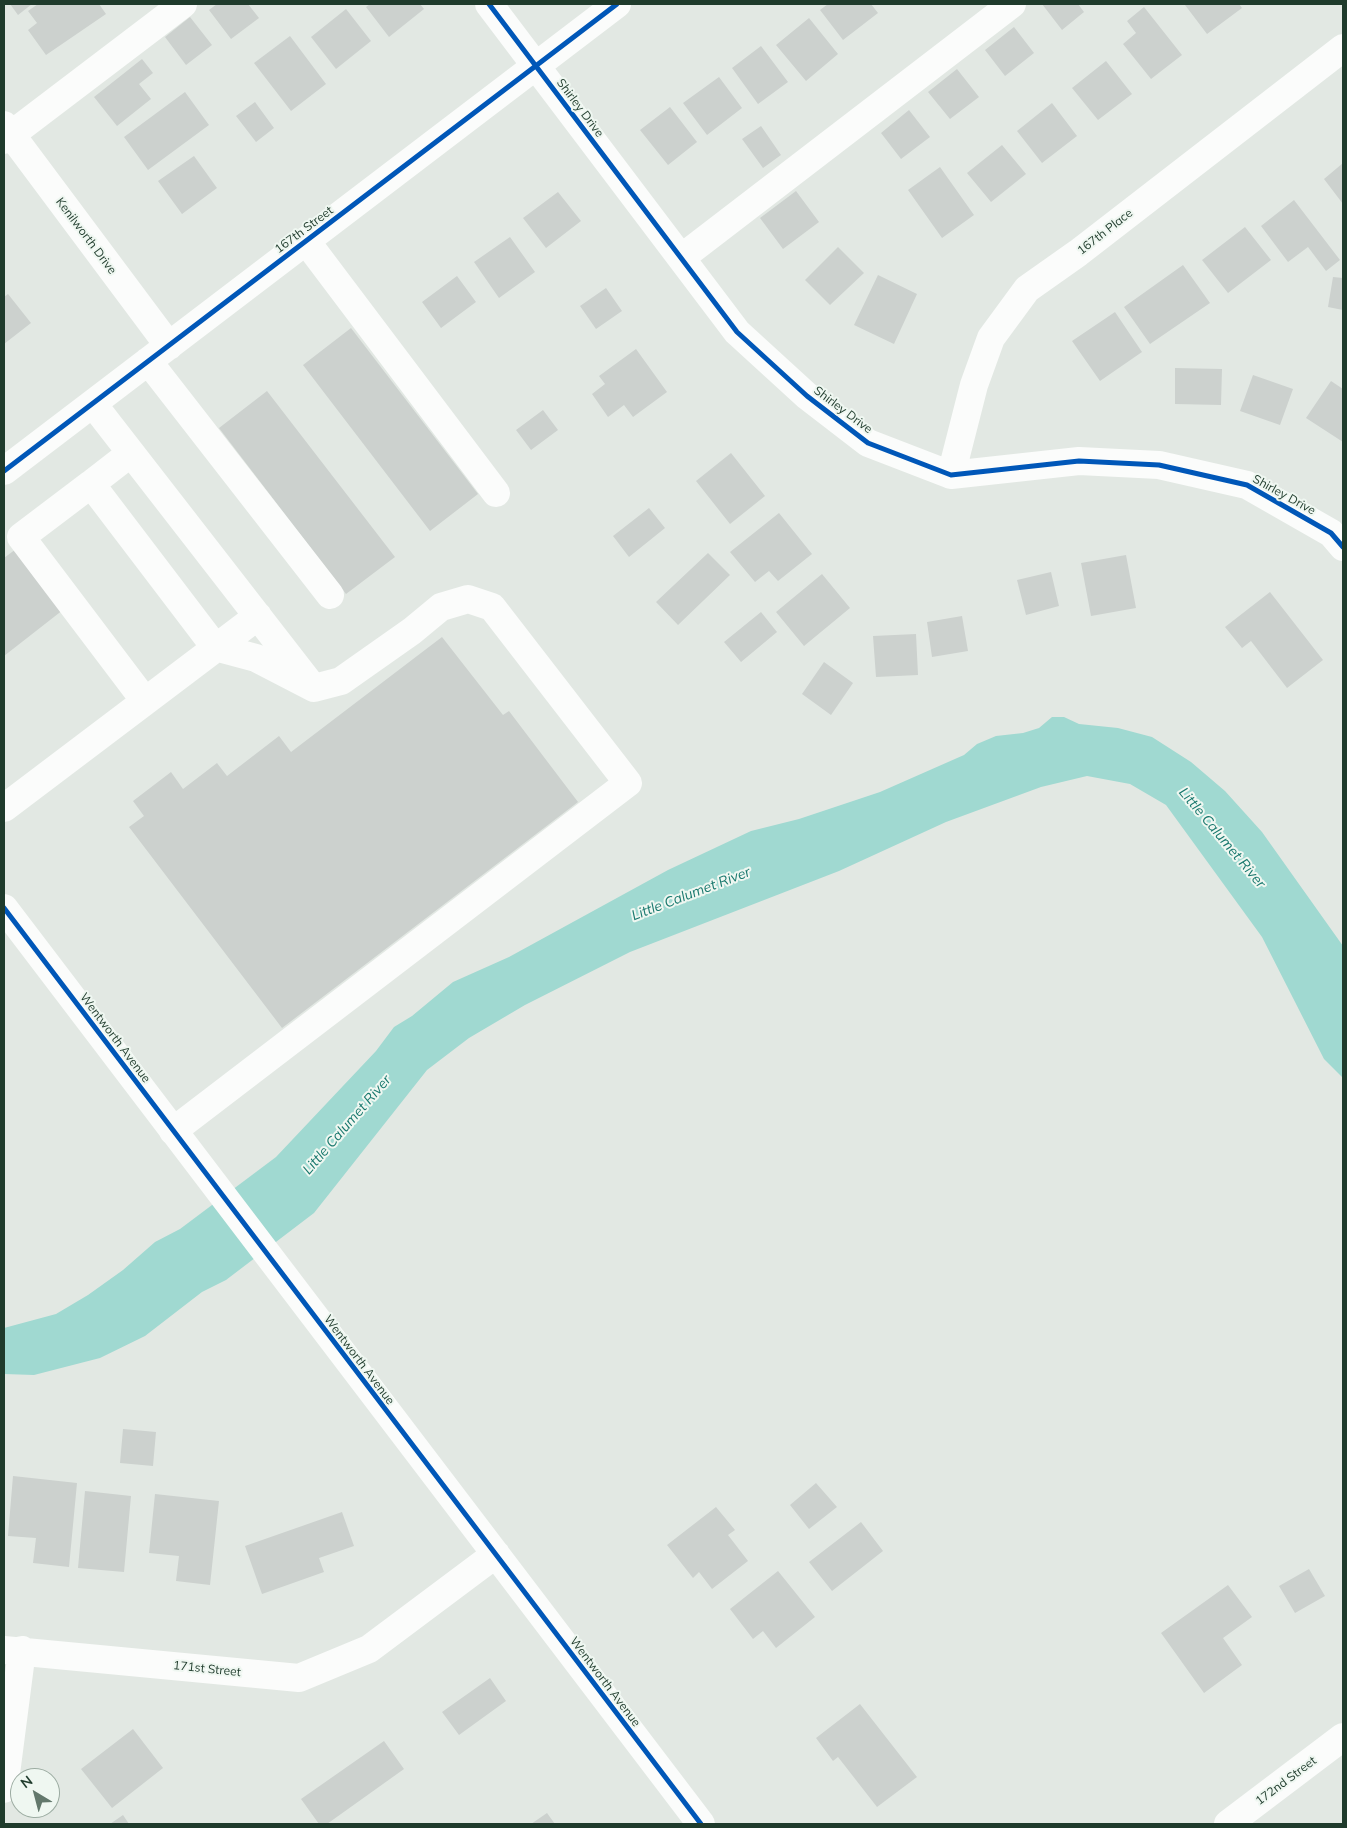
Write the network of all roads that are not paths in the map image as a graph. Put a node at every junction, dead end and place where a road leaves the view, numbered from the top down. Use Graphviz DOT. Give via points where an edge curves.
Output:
graph roads {
  1 [pos="183,4"];
  2 [pos="489,4"];
  3 [pos="616,4"];
  4 [pos="1012,4"];
  5 [pos="1343,48"];
  6 [pos="536,66"];
  7 [pos="6,133"];
  8 [pos="306,241"];
  9 [pos="681,258"];
  10 [pos="159,354"];
  11 [pos="93,404"];
  12 [pos="131,453"];
  13 [pos="4,471"];
  14 [pos="951,475"];
  15 [pos="91,484"];
  16 [pos="496,493"];
  17 [pos="1343,547"];
  18 [pos="330,595"];
  19 [pos="258,616"];
  20 [pos="215,647"];
  21 [pos="314,688"];
  22 [pos="145,701"];
  23 [pos="4,808"];
  24 [pos="4,908"];
  25 [pos="173,1131"];
  26 [pos="496,1554"];
  27 [pos="13,1650"];
  28 [pos="1343,1737"];
  29 [pos="4,1789"];
  30 [pos="701,1824"];
  31 [pos="1228,1824"];
  1 -- 7 [label="street"];
  2 -- 6 [label="street, Shirley Drive"];
  3 -- 6 [label="street, 167th Street"];
  4 -- 9 [label="street"];
  5 -- 14 [label="street, 167th Place" via="1086,247 1026,289 991,338 974,385"];
  6 -- 8 [label="street, 167th Street"];
  6 -- 9 [label="street, Shirley Drive"];
  7 -- 10 [label="street, Kenilworth Drive"];
  8 -- 10 [label="street, 167th Street"];
  8 -- 16 [label="street"];
  9 -- 14 [label="street, Shirley Drive" via="737,332 807,396 868,443"];
  10 -- 11 [label="street, 167th Street"];
  10 -- 18 [label="street, Kenilworth Drive"];
  11 -- 12 [label="street"];
  11 -- 13 [label="street, 167th Street"];
  12 -- 15 [label="street"];
  12 -- 19 [label="street"];
  14 -- 17 [label="street, Shirley Drive" via="1079,461 1159,465 1247,485 1331,533"];
  15 -- 20 [label="street"];
  15 -- 22 [label="street" via="21,537"];
  19 -- 20 [label="street"];
  19 -- 21 [label="street"];
  20 -- 21 [label="street" via="256,658"];
  20 -- 22 [label="street"];
  21 -- 25 [label="street" via="341,682 441,607 468,599 492,607 628,783"];
  22 -- 23 [label="street"];
  24 -- 25 [label="street, Wentworth Avenue"];
  25 -- 26 [label="street, Wentworth Avenue"];
  26 -- 27 [label="street, 171st Street" via="369,1649 298,1678"];
  26 -- 30 [label="street, Wentworth Avenue"];
  27 -- 29 [label="street, 171st Street"];
  28 -- 31 [label="street, 172nd Street"];
}
